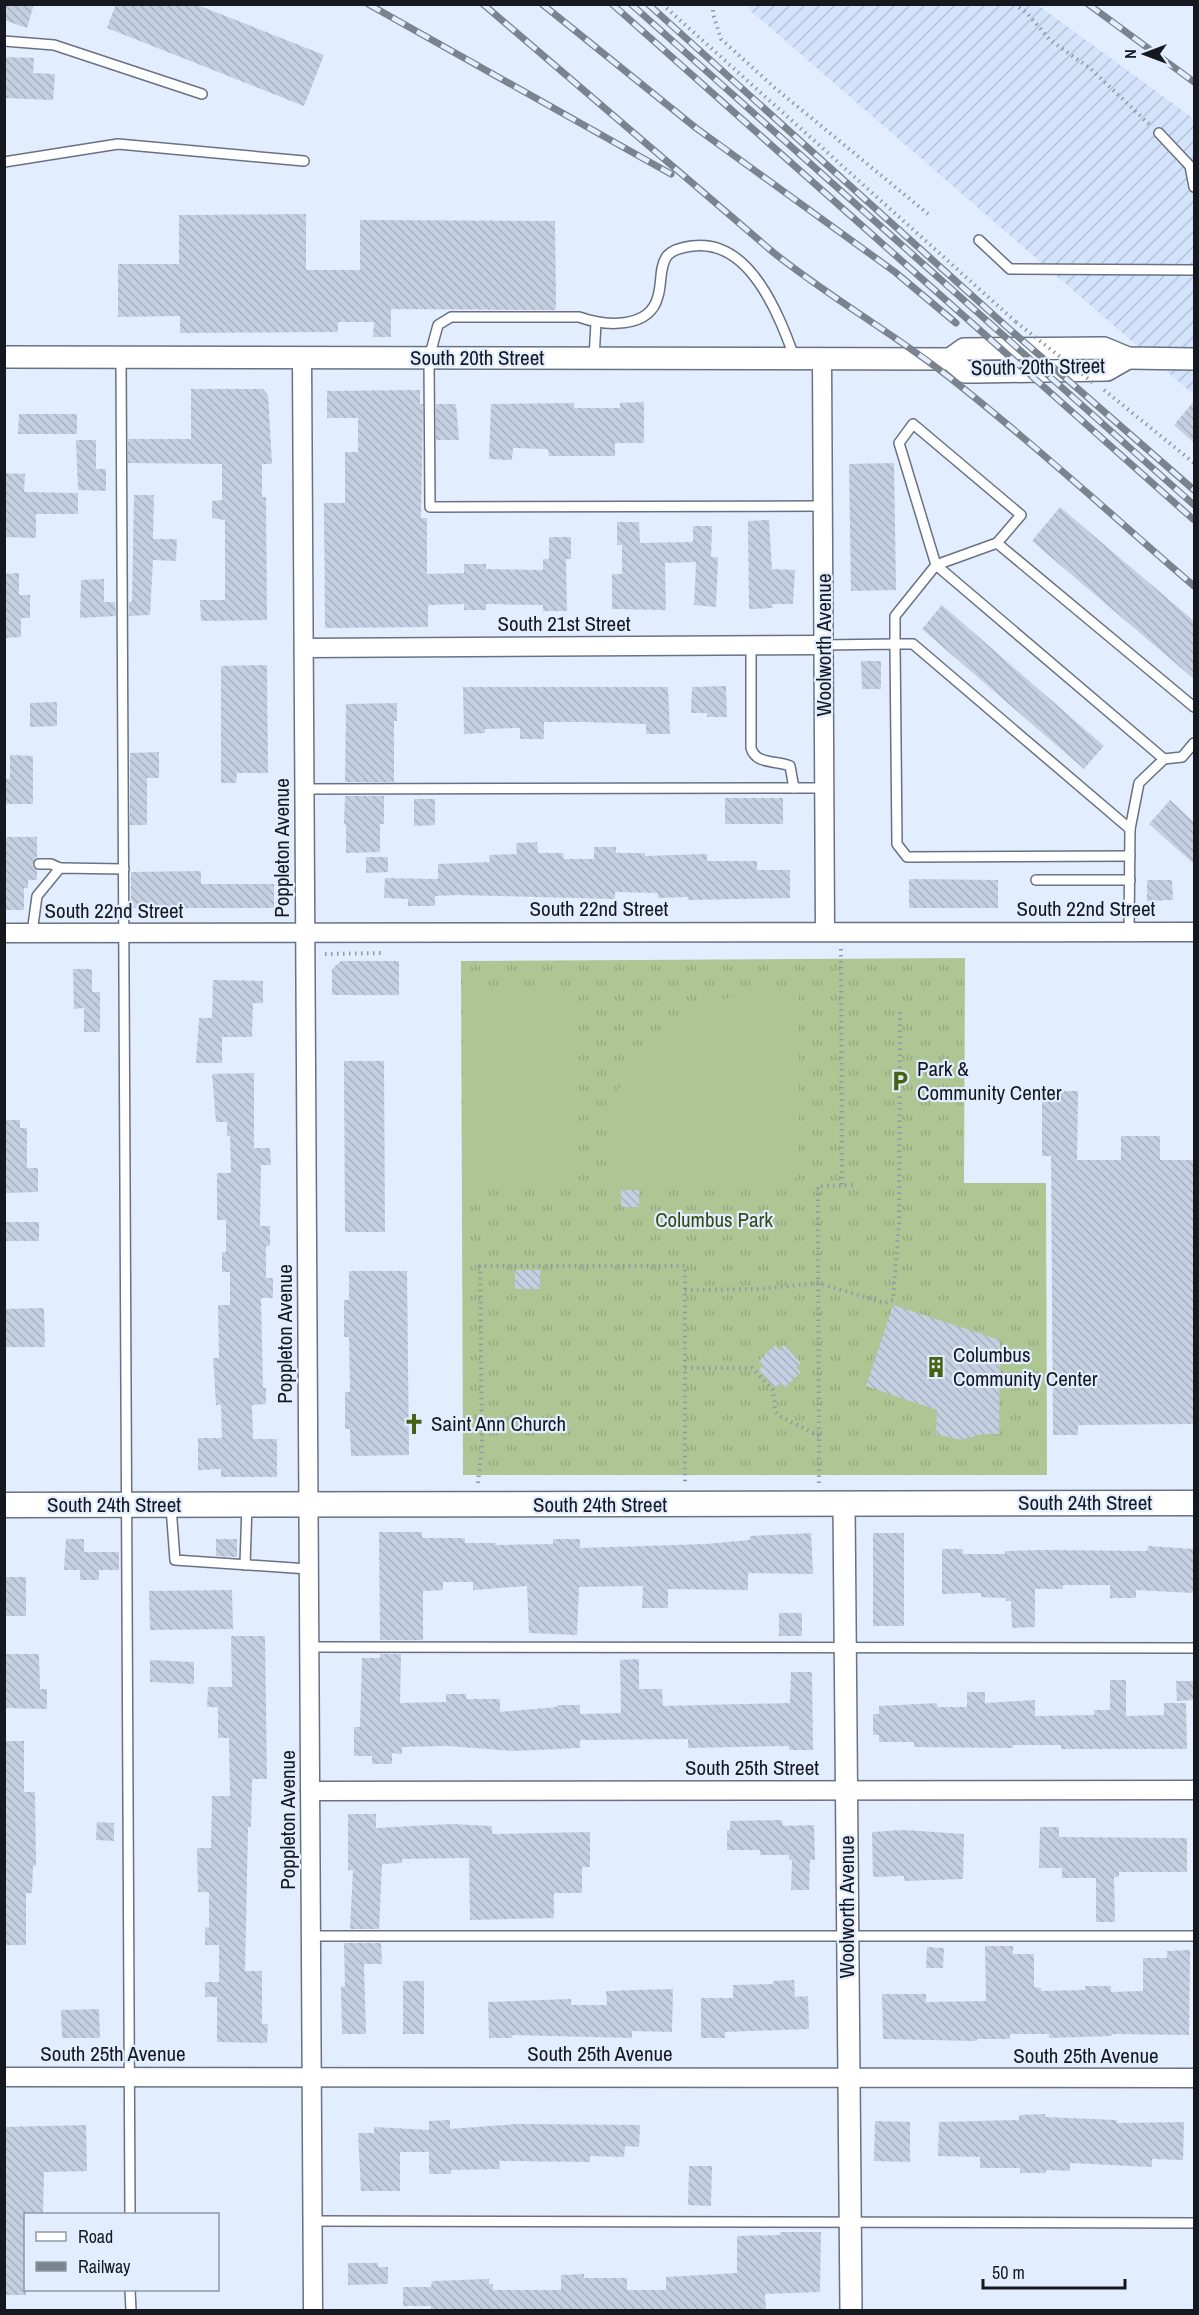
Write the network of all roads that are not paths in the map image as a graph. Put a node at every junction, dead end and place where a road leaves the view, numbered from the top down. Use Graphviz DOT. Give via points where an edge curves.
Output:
graph roads {
  1 [pos="4,41"];
  2 [pos="201,94"];
  3 [pos="1159,133"];
  4 [pos="304,161"];
  5 [pos="4,162"];
  6 [pos="1194,188"];
  7 [pos="980,240"];
  8 [pos="1194,270"];
  9 [pos="596,323"];
  10 [pos="4,357"];
  11 [pos="121,357"];
  12 [pos="302,358"];
  13 [pos="429,358"];
  14 [pos="594,358"];
  15 [pos="795,359"];
  16 [pos="822,359"];
  17 [pos="1194,359"];
  18 [pos="823,506"];
  19 [pos="997,543"];
  20 [pos="936,566"];
  21 [pos="895,644"];
  22 [pos="824,645"];
  23 [pos="751,646"];
  24 [pos="304,648"];
  25 [pos="1194,707"];
  26 [pos="1194,742"];
  27 [pos="1164,759"];
  28 [pos="794,788"];
  29 [pos="825,788"];
  30 [pos="304,789"];
  31 [pos="1130,829"];
  32 [pos="1130,856"];
  33 [pos="39,864"];
  34 [pos="60,868"];
  35 [pos="124,869"];
  36 [pos="1036,880"];
  37 [pos="1130,880"];
  38 [pos="825,930"];
  39 [pos="1129,932"];
  40 [pos="1194,932"];
  41 [pos="4,933"];
  42 [pos="32,933"];
  43 [pos="124,933"];
  44 [pos="305,934"];
  45 [pos="1194,1503"];
  46 [pos="844,1504"];
  47 [pos="4,1505"];
  48 [pos="128,1505"];
  49 [pos="171,1505"];
  50 [pos="247,1505"];
  51 [pos="308,1506"];
  52 [pos="245,1565"];
  53 [pos="308,1569"];
  54 [pos="309,1647"];
  55 [pos="845,1648"];
  56 [pos="1194,1648"];
  57 [pos="847,1790"];
  58 [pos="1194,1790"];
  59 [pos="310,1791"];
  60 [pos="848,1935"];
  61 [pos="311,1936"];
  62 [pos="1194,1936"];
  63 [pos="130,2076"];
  64 [pos="312,2076"];
  65 [pos="4,2077"];
  66 [pos="849,2078"];
  67 [pos="1194,2078"];
  68 [pos="130,2213"];
  69 [pos="313,2221"];
  70 [pos="850,2222"];
  71 [pos="1194,2223"];
  72 [pos="130,2291"];
  73 [pos="130,2310"];
  74 [pos="313,2310"];
  75 [pos="851,2310"];
  1 -- 2 [label="lane" via="54,45"];
  3 -- 6 [label="lane" via="1190,166"];
  4 -- 5 [label="lane" via="118,144"];
  7 -- 8 [label="lane" via="1010,270"];
  9 -- 13 [label="lane" via="579,317 451,317 438,325"];
  9 -- 14 [label="lane"];
  9 -- 15 [label="lane" via="626,323 645,315 658,298 667,256 681,248 709,244 736,259 754,276 775,308"];
  10 -- 11 [label="street, South 20th Street"];
  11 -- 12 [label="street, South 20th Street"];
  11 -- 35 [label="lane"];
  12 -- 13 [label="street, South 20th Street"];
  12 -- 24 [label="street, Poppleton Avenue"];
  13 -- 14 [label="street, South 20th Street"];
  13 -- 18 [label="lane" via="430,507"];
  14 -- 15 [label="street, South 20th Street"];
  15 -- 16 [label="street, South 20th Street"];
  16 -- 17 [label="street, South 20th Street" via="950,359 964,372 977,372 1107,370 1128,358"];
  16 -- 18 [label="street, Woolworth Avenue"];
  18 -- 22 [label="street, Woolworth Avenue"];
  19 -- 20 [label="lane"];
  19 -- 20 [label="lane" via="1021,515 913,424 899,443"];
  19 -- 25 [label="lane"];
  20 -- 21 [label="lane" via="895,616"];
  20 -- 27 [label="lane"];
  21 -- 22 [label="lane"];
  21 -- 31 [label="lane" via="913,644"];
  21 -- 32 [label="lane" via="897,844 907,857"];
  22 -- 23 [label="street, South 21st Street"];
  22 -- 29 [label="street, Woolworth Avenue"];
  23 -- 24 [label="street, South 21st Street"];
  23 -- 28 [label="lane" via="753,756 790,766"];
  24 -- 30 [label="street, Poppleton Avenue"];
  26 -- 27 [label="lane" via="1182,757"];
  27 -- 31 [label="lane" via="1139,783"];
  28 -- 29 [label="lane"];
  28 -- 30 [label="lane"];
  29 -- 38 [label="street, Woolworth Avenue"];
  30 -- 44 [label="street, Poppleton Avenue"];
  31 -- 32 [label="lane"];
  32 -- 37 [label="lane"];
  33 -- 34 [label="lane"];
  34 -- 35 [label="lane"];
  34 -- 42 [label="lane" via="37,896"];
  35 -- 43 [label="lane"];
  36 -- 37 [label="lane"];
  37 -- 39 [label="lane"];
  38 -- 39 [label="street, South 22nd Street"];
  38 -- 44 [label="street, South 22nd Street"];
  39 -- 40 [label="street, South 22nd Street"];
  41 -- 42 [label="street, South 22nd Street"];
  42 -- 43 [label="street, South 22nd Street"];
  43 -- 44 [label="street, South 22nd Street"];
  43 -- 48 [label="lane"];
  44 -- 51 [label="street, Poppleton Avenue"];
  45 -- 46 [label="main road, South 24th Street"];
  46 -- 51 [label="main road, South 24th Street"];
  46 -- 55 [label="street, Woolworth Avenue"];
  47 -- 48 [label="main road, South 24th Street"];
  48 -- 49 [label="main road, South 24th Street"];
  48 -- 63 [label="lane"];
  49 -- 50 [label="main road, South 24th Street"];
  49 -- 52 [label="lane" via="174,1560"];
  50 -- 51 [label="main road, South 24th Street"];
  50 -- 52 [label="lane"];
  51 -- 53 [label="street, Poppleton Avenue"];
  52 -- 53 [label="lane"];
  53 -- 54 [label="street, Poppleton Avenue"];
  54 -- 55 [label="lane"];
  54 -- 59 [label="street, Poppleton Avenue"];
  55 -- 56 [label="lane"];
  55 -- 57 [label="street, Woolworth Avenue"];
  57 -- 58 [label="street, South 25th Street"];
  57 -- 59 [label="street, South 25th Street"];
  57 -- 60 [label="street, Woolworth Avenue"];
  59 -- 61 [label="street, Poppleton Avenue"];
  60 -- 61 [label="lane"];
  60 -- 62 [label="lane"];
  60 -- 66 [label="street, Woolworth Avenue"];
  61 -- 64 [label="street, Poppleton Avenue"];
  63 -- 64 [label="street, South 25th Avenue"];
  63 -- 65 [label="street, South 25th Avenue"];
  63 -- 68 [label="lane"];
  64 -- 66 [label="street, South 25th Avenue"];
  64 -- 69 [label="street, Poppleton Avenue"];
  66 -- 67 [label="street, South 25th Avenue"];
  66 -- 70 [label="street, Woolworth Avenue"];
  69 -- 70 [label="lane"];
  69 -- 74 [label="street, Poppleton Avenue"];
  70 -- 71 [label="lane"];
  70 -- 75 [label="street, Woolworth Avenue"];
  72 -- 73 [label="lane"];
}
